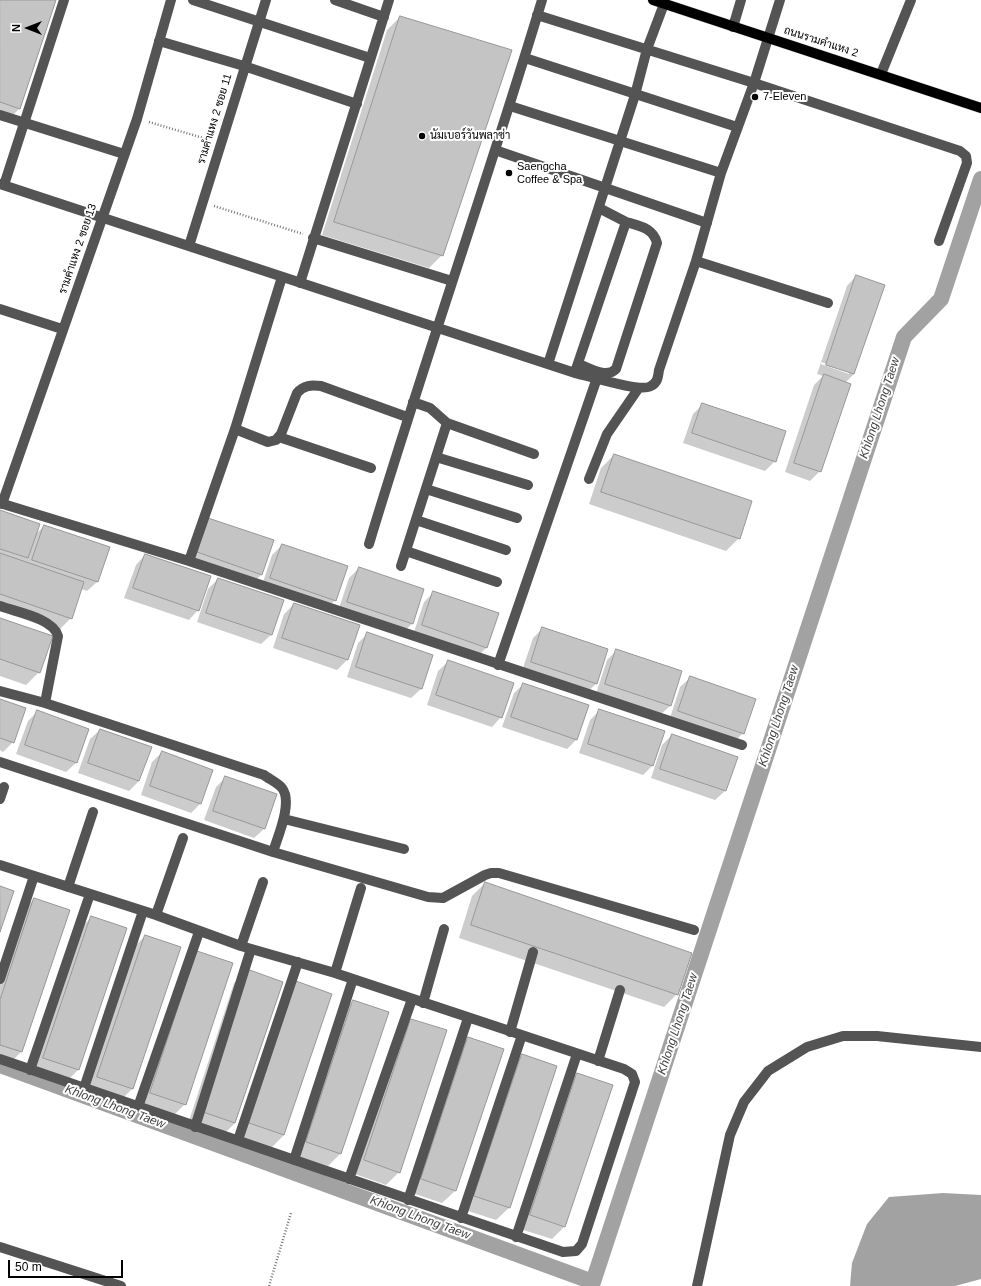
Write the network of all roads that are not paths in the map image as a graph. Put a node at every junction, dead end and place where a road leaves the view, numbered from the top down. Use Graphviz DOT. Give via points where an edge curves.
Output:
graph roads {
  1 [pos="64,0"];
  2 [pos="171,0"];
  3 [pos="193,0"];
  4 [pos="266,0"];
  5 [pos="335,0"];
  6 [pos="389,0"];
  7 [pos="542,0"];
  8 [pos="653,0"];
  9 [pos="741,0"];
  10 [pos="780,0"];
  11 [pos="911,0"];
  12 [pos="664,4"];
  13 [pos="537,15"];
  14 [pos="384,17"];
  15 [pos="259,21"];
  16 [pos="733,27"];
  17 [pos="768,38"];
  18 [pos="159,41"];
  19 [pos="647,49"];
  20 [pos="370,58"];
  21 [pos="525,58"];
  22 [pos="244,66"];
  23 [pos="881,74"];
  24 [pos="754,83"];
  25 [pos="635,95"];
  26 [pos="357,104"];
  27 [pos="510,106"];
  28 [pos="981,108"];
  29 [pos="0,115"];
  30 [pos="24,122"];
  31 [pos="737,127"];
  32 [pos="619,139"];
  33 [pos="495,150"];
  34 [pos="124,154"];
  35 [pos="721,173"];
  36 [pos="2,184"];
  37 [pos="605,188"];
  38 [pos="599,208"];
  39 [pos="101,217"];
  40 [pos="626,222"];
  41 [pos="707,223"];
  42 [pos="313,238"];
  43 [pos="938,241"];
  44 [pos="189,246"];
  45 [pos="696,261"];
  46 [pos="282,277"];
  47 [pos="452,280"];
  48 [pos="300,282"];
  49 [pos="828,303"];
  50 [pos="0,308"];
  51 [pos="436,328"];
  52 [pos="62,330"];
  53 [pos="548,364"];
  54 [pos="576,369"];
  55 [pos="597,378"];
  56 [pos="638,389"];
  57 [pos="413,402"];
  58 [pos="407,417"];
  59 [pos="447,423"];
  60 [pos="235,429"];
  61 [pos="279,437"];
  62 [pos="534,454"];
  63 [pos="436,457"];
  64 [pos="370,468"];
  65 [pos="589,479"];
  66 [pos="528,485"];
  67 [pos="426,489"];
  68 [pos="1,504"];
  69 [pos="517,518"];
  70 [pos="416,520"];
  71 [pos="369,544"];
  72 [pos="506,550"];
  73 [pos="406,552"];
  74 [pos="189,562"];
  75 [pos="401,566"];
  76 [pos="497,582"];
  77 [pos="0,606"];
  78 [pos="498,665"];
  79 [pos="0,691"];
  80 [pos="45,703"];
  81 [pos="742,745"];
  82 [pos="0,762"];
  83 [pos="4,787"];
  84 [pos="0,799"];
  85 [pos="93,812"];
  86 [pos="284,819"];
  87 [pos="183,838"];
  88 [pos="404,849"];
  89 [pos="273,852"];
  90 [pos="0,865"];
  91 [pos="34,876"];
  92 [pos="263,882"];
  93 [pos="68,887"];
  94 [pos="361,888"];
  95 [pos="90,894"];
  96 [pos="144,911"];
  97 [pos="156,915"];
  98 [pos="444,929"];
  99 [pos="694,930"];
  100 [pos="199,932"];
  101 [pos="241,946"];
  102 [pos="252,949"];
  103 [pos="533,952"];
  104 [pos="298,962"];
  105 [pos="335,973"];
  106 [pos="0,979"];
  107 [pos="353,979"];
  108 [pos="620,990"];
  109 [pos="412,999"];
  110 [pos="423,1003"];
  111 [pos="468,1018"];
  112 [pos="510,1032"];
  113 [pos="522,1036"];
  114 [pos="981,1047"];
  115 [pos="577,1054"];
  116 [pos="0,1059"];
  117 [pos="598,1061"];
  118 [pos="30,1070"];
  119 [pos="84,1088"];
  120 [pos="138,1107"];
  121 [pos="195,1127"];
  122 [pos="238,1140"];
  123 [pos="294,1160"];
  124 [pos="349,1179"];
  125 [pos="408,1200"];
  126 [pos="461,1218"];
  127 [pos="516,1236"];
  128 [pos="0,1247"];
  129 [pos="121,1286"];
  130 [pos="697,1286"];
  131 [pos="700,1286"];
  1 -- 30 [label="street"];
  2 -- 18 [label="street, รามคำแหง 2 ซอย 13"];
  3 -- 15 [label="street"];
  4 -- 15 [label="street, รามคำแหง 2 ซอย 11"];
  5 -- 14 [label="street"];
  6 -- 14 [label="street"];
  7 -- 13 [label="street"];
  8 -- 12 [label="main road, ถนนรามคำแหง 2"];
  9 -- 16 [label="street"];
  10 -- 17 [label="street"];
  11 -- 23 [label="street"];
  12 -- 16 [label="main road, ถนนรามคำแหง 2"];
  12 -- 19 [label="street"];
  13 -- 19 [label="street"];
  13 -- 21 [label="street"];
  14 -- 20 [label="street"];
  15 -- 20 [label="street"];
  15 -- 22 [label="street, รามคำแหง 2 ซอย 11"];
  16 -- 17 [label="main road, ถนนรามคำแหง 2"];
  17 -- 23 [label="main road, ถนนรามคำแหง 2"];
  17 -- 24 [label="street"];
  18 -- 22 [label="street"];
  18 -- 34 [label="street, รามคำแหง 2 ซอย 13" via="137,119"];
  19 -- 24 [label="street"];
  19 -- 25 [label="street"];
  20 -- 26 [label="street"];
  21 -- 25 [label="street"];
  21 -- 27 [label="street"];
  22 -- 26 [label="street"];
  22 -- 44 [label="street, รามคำแหง 2 ซอย 11"];
  23 -- 28 [label="main road, ถนนรามคำแหง 2"];
  24 -- 31 [label="street"];
  24 -- 43 [label="street" via="960,151 966,156 967,163"];
  25 -- 31 [label="street"];
  25 -- 32 [label="street"];
  26 -- 42 [label="street"];
  27 -- 32 [label="street"];
  27 -- 33 [label="street"];
  29 -- 30 [label="street"];
  30 -- 34 [label="street"];
  30 -- 36 [label="street"];
  31 -- 35 [label="street"];
  32 -- 35 [label="street"];
  32 -- 37 [label="street"];
  33 -- 37 [label="street"];
  33 -- 47 [label="street"];
  34 -- 39 [label="street, รามคำแหง 2 ซอย 13"];
  35 -- 41 [label="street"];
  36 -- 39 [label="street"];
  37 -- 38 [label="street"];
  37 -- 41 [label="street"];
  38 -- 40 [label="street"];
  38 -- 53 [label="street"];
  39 -- 44 [label="street"];
  39 -- 52 [label="street, รามคำแหง 2 ซอย 13"];
  40 -- 54 [label="street"];
  40 -- 54 [label="street" via="648,229 655,235 657,243 616,369 606,374"];
  41 -- 45 [label="street"];
  42 -- 47 [label="street"];
  42 -- 48 [label="street"];
  44 -- 46 [label="street"];
  45 -- 49 [label="street"];
  45 -- 56 [label="street" via="659,370 658,380 651,387"];
  46 -- 48 [label="street"];
  46 -- 60 [label="street"];
  47 -- 51 [label="street"];
  48 -- 51 [label="street"];
  50 -- 52 [label="street"];
  51 -- 53 [label="street"];
  51 -- 57 [label="street"];
  52 -- 68 [label="street, รามคำแหง 2 ซอย 13"];
  53 -- 54 [label="street"];
  54 -- 55 [label="street"];
  55 -- 56 [label="street"];
  55 -- 78 [label="street"];
  56 -- 65 [label="street" via="607,434"];
  57 -- 58 [label="street"];
  57 -- 59 [label="street" via="430,408"];
  58 -- 61 [label="street" via="321,386 310,385 301,388 297,393"];
  58 -- 71 [label="street"];
  59 -- 62 [label="street"];
  59 -- 63 [label="street"];
  60 -- 61 [label="street" via="268,442"];
  60 -- 74 [label="street"];
  61 -- 64 [label="street"];
  63 -- 66 [label="street"];
  63 -- 67 [label="street"];
  67 -- 69 [label="street"];
  67 -- 70 [label="street"];
  68 -- 74 [label="street"];
  70 -- 72 [label="street"];
  70 -- 73 [label="street"];
  73 -- 75 [label="street"];
  73 -- 76 [label="street"];
  74 -- 78 [label="street"];
  77 -- 80 [label="street" via="44,621 56,629 58,636"];
  78 -- 81 [label="street"];
  79 -- 80 [label="street"];
  80 -- 86 [label="street" via="264,775 282,787 287,797"];
  82 -- 89 [label="street"];
  83 -- 84 [label="street"];
  85 -- 93 [label="street"];
  86 -- 88 [label="street"];
  86 -- 89 [label="street"];
  87 -- 97 [label="street"];
  89 -- 99 [label="street" via="435,899 443,898 485,875 499,873"];
  90 -- 91 [label="street"];
  91 -- 93 [label="street"];
  91 -- 106 [label="street"];
  92 -- 101 [label="street"];
  93 -- 95 [label="street"];
  94 -- 105 [label="street"];
  95 -- 96 [label="street"];
  95 -- 118 [label="street"];
  96 -- 97 [label="street"];
  96 -- 119 [label="street"];
  97 -- 100 [label="street"];
  98 -- 110 [label="street"];
  100 -- 101 [label="street"];
  100 -- 120 [label="street"];
  101 -- 102 [label="street"];
  102 -- 104 [label="street"];
  102 -- 121 [label="street"];
  103 -- 112 [label="street"];
  104 -- 105 [label="street"];
  104 -- 122 [label="street"];
  105 -- 107 [label="street"];
  107 -- 109 [label="street"];
  107 -- 123 [label="street"];
  108 -- 117 [label="street"];
  109 -- 110 [label="street"];
  109 -- 124 [label="street"];
  110 -- 111 [label="street"];
  111 -- 112 [label="street"];
  111 -- 125 [label="street"];
  112 -- 113 [label="street"];
  113 -- 115 [label="street"];
  113 -- 126 [label="street"];
  114 -- 130 [label="street" via="877,1036 843,1036 807,1047 768,1071 744,1102 730,1135"];
  115 -- 117 [label="street"];
  115 -- 127 [label="street"];
  116 -- 118 [label="street"];
  117 -- 127 [label="street" via="624,1069 632,1074 635,1082 582,1244 576,1251 563,1252"];
  118 -- 119 [label="street"];
  119 -- 120 [label="street"];
  120 -- 121 [label="street"];
  121 -- 122 [label="street"];
  122 -- 123 [label="street"];
  123 -- 124 [label="street"];
  124 -- 125 [label="street"];
  125 -- 126 [label="street"];
  126 -- 127 [label="street"];
  128 -- 129 [label="street"];
  130 -- 131 [label="street"];
}
